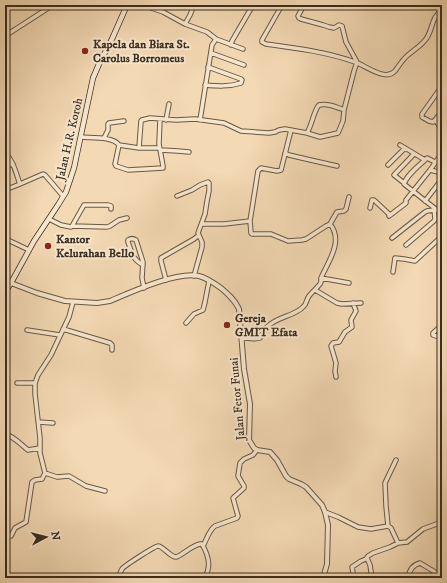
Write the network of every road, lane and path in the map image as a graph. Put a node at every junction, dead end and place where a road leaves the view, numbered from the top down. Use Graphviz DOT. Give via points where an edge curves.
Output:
graph roads {
  1 [pos="53,5"];
  2 [pos="127,5"];
  3 [pos="143,5"];
  4 [pos="194,5"];
  5 [pos="253,5"];
  6 [pos="282,5"];
  7 [pos="304,5"];
  8 [pos="442,10"];
  9 [pos="185,24"];
  10 [pos="5,36"];
  11 [pos="216,39"];
  12 [pos="231,45"];
  13 [pos="243,49"];
  14 [pos="211,53"];
  15 [pos="357,62"];
  16 [pos="244,65"];
  17 [pos="208,67"];
  18 [pos="205,85"];
  19 [pos="442,86"];
  20 [pos="169,104"];
  21 [pos="344,110"];
  22 [pos="442,111"];
  23 [pos="160,119"];
  24 [pos="166,120"];
  25 [pos="200,120"];
  26 [pos="435,120"];
  27 [pos="124,121"];
  28 [pos="442,129"];
  29 [pos="291,130"];
  30 [pos="307,133"];
  31 [pos="81,137"];
  32 [pos="104,138"];
  33 [pos="119,145"];
  34 [pos="400,145"];
  35 [pos="139,148"];
  36 [pos="405,148"];
  37 [pos="160,149"];
  38 [pos="189,152"];
  39 [pos="5,153"];
  40 [pos="285,153"];
  41 [pos="442,153"];
  42 [pos="414,154"];
  43 [pos="425,160"];
  44 [pos="435,162"];
  45 [pos="13,164"];
  46 [pos="388,165"];
  47 [pos="5,166"];
  48 [pos="337,166"];
  49 [pos="430,170"];
  50 [pos="442,173"];
  51 [pos="442,179"];
  52 [pos="404,183"];
  53 [pos="20,184"];
  54 [pos="5,190"];
  55 [pos="413,191"];
  56 [pos="63,196"];
  57 [pos="176,196"];
  58 [pos="349,197"];
  59 [pos="426,201"];
  60 [pos="370,208"];
  61 [pos="111,209"];
  62 [pos="434,209"];
  63 [pos="442,214"];
  64 [pos="127,218"];
  65 [pos="49,219"];
  66 [pos="250,221"];
  67 [pos="202,224"];
  68 [pos="330,224"];
  69 [pos="72,226"];
  70 [pos="198,235"];
  71 [pos="442,236"];
  72 [pos="392,238"];
  73 [pos="5,241"];
  74 [pos="406,245"];
  75 [pos="29,250"];
  76 [pos="143,265"];
  77 [pos="393,272"];
  78 [pos="194,276"];
  79 [pos="321,278"];
  80 [pos="166,280"];
  81 [pos="209,281"];
  82 [pos="11,283"];
  83 [pos="349,283"];
  84 [pos="144,288"];
  85 [pos="315,290"];
  86 [pos="5,291"];
  87 [pos="73,302"];
  88 [pos="353,303"];
  89 [pos="361,303"];
  90 [pos="186,322"];
  91 [pos="442,325"];
  92 [pos="63,329"];
  93 [pos="27,330"];
  94 [pos="60,335"];
  95 [pos="442,338"];
  96 [pos="242,339"];
  97 [pos="112,350"];
  98 [pos="336,377"];
  99 [pos="17,383"];
  100 [pos="35,383"];
  101 [pos="38,422"];
  102 [pos="53,423"];
  103 [pos="5,434"];
  104 [pos="40,448"];
  105 [pos="257,450"];
  106 [pos="396,460"];
  107 [pos="45,473"];
  108 [pos="105,491"];
  109 [pos="325,512"];
  110 [pos="442,522"];
  111 [pos="388,526"];
  112 [pos="5,535"];
  113 [pos="398,543"];
  114 [pos="203,546"];
  115 [pos="367,558"];
  116 [pos="119,578"];
  117 [pos="204,578"];
  118 [pos="323,578"];
  119 [pos="354,578"];
  120 [pos="372,578"];
  121 [pos="408,578"];
  122 [pos="442,578"];
  1 -- 10 [label="street"];
  2 -- 31 [label="main road, Jalan H.R. Koroh" via="93,78"];
  3 -- 9 [label="street"];
  4 -- 9 [label="street"];
  5 -- 12 [label="street"];
  6 -- 15 [label="street" via="262,42"];
  7 -- 15 [label="street" via="299,18 334,28 342,26 346,42"];
  8 -- 15 [label="street" via="433,22 426,40 402,60 392,74 376,72"];
  9 -- 11 [label="street" via="207,32"];
  11 -- 12 [label="street"];
  11 -- 14 [label="street"];
  12 -- 13 [label="street"];
  14 -- 16 [label="street"];
  14 -- 17 [label="street"];
  15 -- 21 [label="street"];
  17 -- 18 [label="street"];
  17 -- 18 [label="street" via="241,79 242,82 226,86"];
  18 -- 25 [label="street"];
  19 -- 26 [label="street" via="422,115 431,122"];
  20 -- 24 [label="street"];
  21 -- 30 [label="street" via="330,105 319,105"];
  21 -- 30 [label="street" via="338,134 320,137"];
  22 -- 26 [label="street"];
  23 -- 24 [label="street"];
  23 -- 35 [label="street" via="141,120"];
  23 -- 37 [label="street"];
  24 -- 25 [label="street"];
  25 -- 29 [label="street" via="224,123 241,131 269,133"];
  26 -- 28 [label="street"];
  27 -- 32 [label="street" via="109,123"];
  29 -- 30 [label="street"];
  29 -- 40 [label="street"];
  31 -- 32 [label="street"];
  31 -- 56 [label="main road, Jalan H.R. Koroh" via="73,173"];
  32 -- 33 [label="street"];
  33 -- 35 [label="street"];
  33 -- 37 [label="street" via="115,165 128,170 163,168"];
  34 -- 36 [label="street"];
  35 -- 37 [label="street"];
  36 -- 42 [label="street"];
  36 -- 46 [label="street"];
  37 -- 38 [label="street"];
  39 -- 45 [label="street"];
  40 -- 48 [label="street"];
  40 -- 66 [label="street" via="281,170 259,169"];
  41 -- 44 [label="street"];
  42 -- 43 [label="street"];
  42 -- 52 [label="street" via="394,175"];
  43 -- 44 [label="street" via="428,158"];
  43 -- 52 [label="street"];
  44 -- 49 [label="street"];
  45 -- 47 [label="street"];
  45 -- 53 [label="street"];
  49 -- 50 [label="street"];
  49 -- 55 [label="street"];
  51 -- 59 [label="street"];
  52 -- 55 [label="street"];
  53 -- 54 [label="street"];
  53 -- 56 [label="street" via="44,174"];
  55 -- 59 [label="street"];
  55 -- 60 [label="street" via="406,203 390,215 374,200"];
  56 -- 65 [label="main road, Jalan H.R. Koroh"];
  57 -- 67 [label="street" via="209,183 206,214"];
  58 -- 68 [label="street" via="346,209 337,212"];
  59 -- 62 [label="street"];
  61 -- 69 [label="street" via="108,205 84,205"];
  62 -- 63 [label="street"];
  62 -- 72 [label="street" via="427,210"];
  62 -- 74 [label="street" via="434,221"];
  64 -- 69 [label="street" via="107,227"];
  65 -- 69 [label="street"];
  65 -- 75 [label="main road, Jalan H.R. Koroh"];
  66 -- 67 [label="street"];
  66 -- 68 [label="street" via="252,234 271,234 288,241 305,240"];
  67 -- 70 [label="street"];
  68 -- 79 [label="street" via="336,242 334,253"];
  70 -- 78 [label="street" via="202,247"];
  70 -- 80 [label="street" via="161,258"];
  71 -- 77 [label="street" via="415,261 395,258"];
  73 -- 75 [label="street"];
  75 -- 82 [label="main road, Jalan H.R. Koroh"];
  76 -- 76 [label="street" via="136,240 132,238 128,242 135,259"];
  76 -- 84 [label="street"];
  78 -- 80 [label="street, Jalan Fetor Funai"];
  78 -- 81 [label="street, Jalan Fetor Funai"];
  79 -- 83 [label="street"];
  79 -- 85 [label="street"];
  80 -- 84 [label="street, Jalan Fetor Funai"];
  81 -- 90 [label="street" via="203,310"];
  81 -- 96 [label="street, Jalan Fetor Funai" via="232,297 238,306"];
  82 -- 86 [label="main road, Jalan H.R. Koroh"];
  82 -- 87 [label="street, Jalan Fetor Funai"];
  84 -- 87 [label="street, Jalan Fetor Funai" via="102,303"];
  85 -- 88 [label="street" via="337,303"];
  85 -- 96 [label="street" via="303,307 270,324 260,338"];
  87 -- 92 [label="street"];
  88 -- 89 [label="street"];
  88 -- 98 [label="street" via="356,311 351,320 352,327 345,332 339,342 331,346 336,363"];
  91 -- 95 [label="street" via="433,333"];
  92 -- 94 [label="street"];
  92 -- 97 [label="street" via="108,342 112,345"];
  93 -- 94 [label="street"];
  94 -- 100 [label="street"];
  96 -- 105 [label="street, Jalan Fetor Funai" via="244,374 250,404 248,437"];
  99 -- 100 [label="street"];
  100 -- 101 [label="street"];
  101 -- 102 [label="street"];
  101 -- 104 [label="street"];
  103 -- 104 [label="street" via="28,450"];
  104 -- 107 [label="street"];
  105 -- 109 [label="street, Jalan Fetor Funai" via="270,452 286,476 306,487"];
  105 -- 114 [label="street" via="240,463 238,476 244,488 233,499 237,518 212,527"];
  106 -- 111 [label="street" via="385,483"];
  107 -- 108 [label="street" via="69,476 86,486"];
  107 -- 112 [label="street" via="42,479 32,482 26,522 15,528 11,536"];
  109 -- 111 [label="street" via="358,527 371,529"];
  109 -- 118 [label="street, Jalan Fetor Funai" via="328,525 328,564"];
  110 -- 113 [label="street" via="422,529 407,542"];
  111 -- 113 [label="street"];
  113 -- 115 [label="street"];
  114 -- 116 [label="street" via="195,545 176,557 156,546 123,568"];
  114 -- 117 [label="street" via="209,565"];
  115 -- 119 [label="street" via="352,567"];
  115 -- 120 [label="street"];
  121 -- 122 [label="street" via="410,570 419,564"];
}
